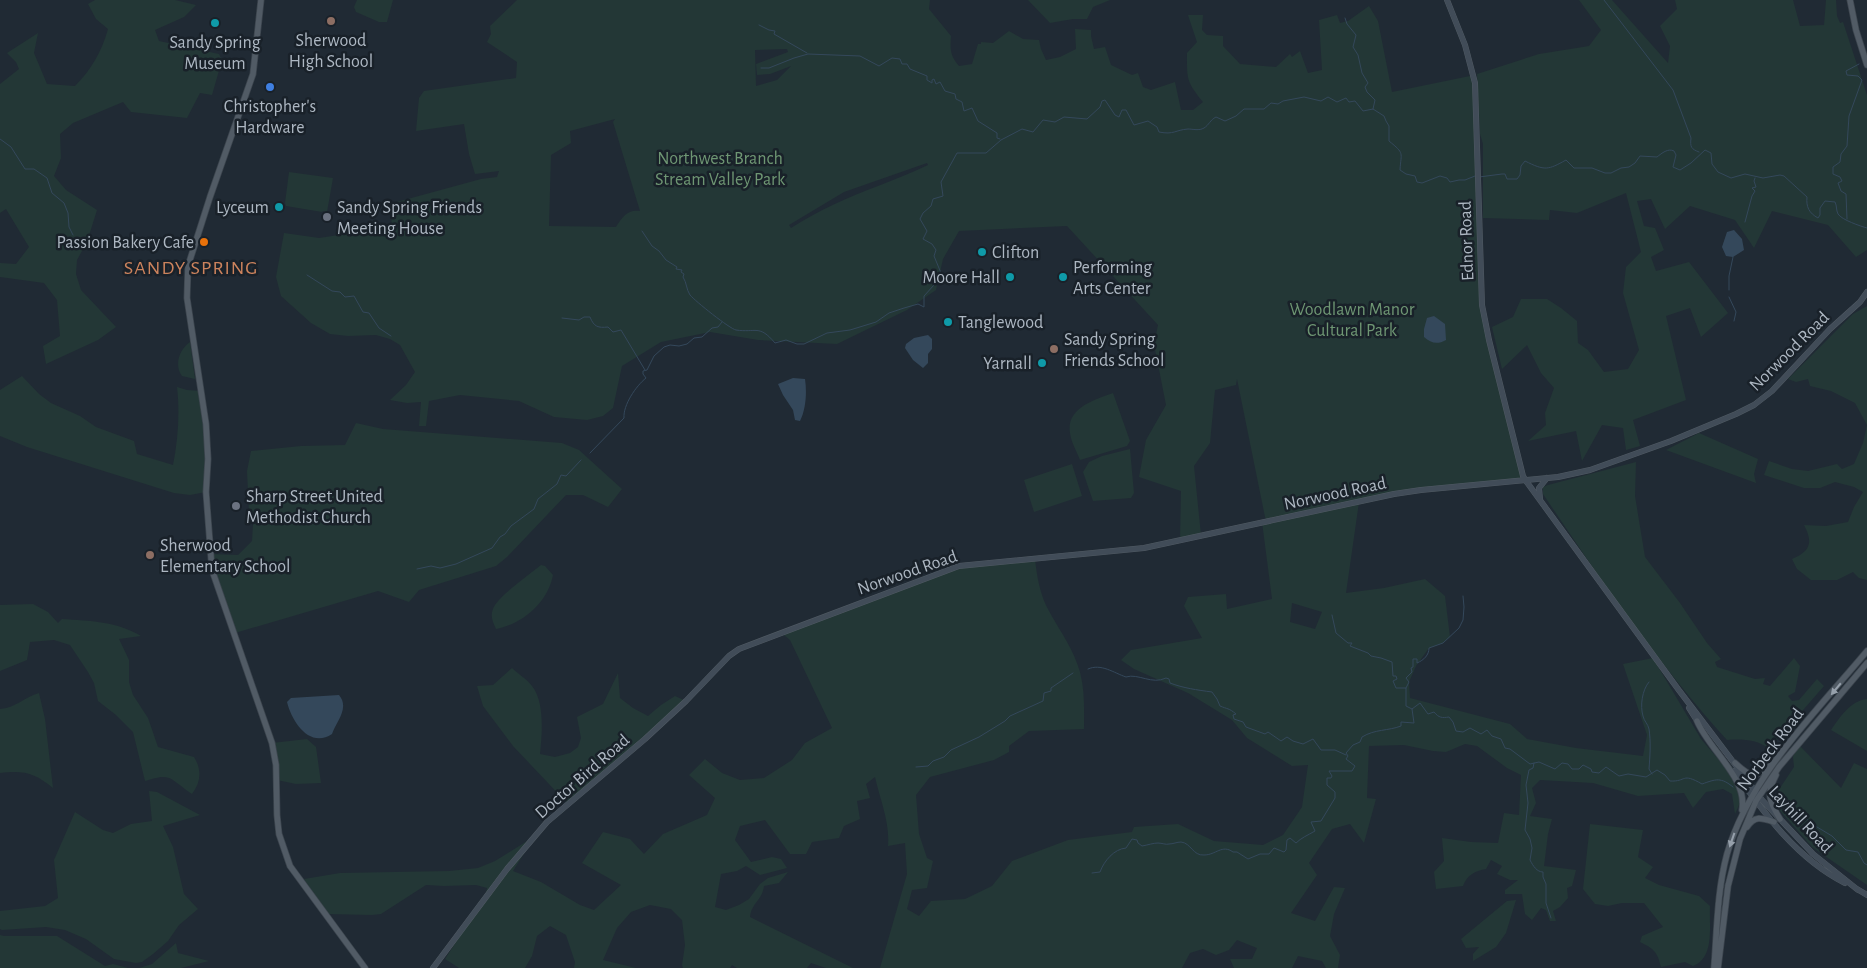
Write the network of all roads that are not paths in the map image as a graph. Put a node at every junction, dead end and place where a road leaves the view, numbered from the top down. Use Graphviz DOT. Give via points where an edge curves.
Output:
graph roads {
  1 [pos="261,0"];
  2 [pos="1447,0"];
  3 [pos="1850,0"];
  4 [pos="1867,65"];
  5 [pos="1867,292"];
  6 [pos="1867,298"];
  7 [pos="1860,302"];
  8 [pos="1548,478"];
  9 [pos="1526,481"];
  10 [pos="1541,502"];
  11 [pos="776,634"];
  12 [pos="1867,652"];
  13 [pos="1867,663"];
  14 [pos="1678,689"];
  15 [pos="1812,716"];
  16 [pos="1697,721"];
  17 [pos="1805,735"];
  18 [pos="1736,763"];
  19 [pos="1756,796"];
  20 [pos="1777,821"];
  21 [pos="1738,824"];
  22 [pos="1740,839"];
  23 [pos="1867,895"];
  24 [pos="348,948"];
  25 [pos="360,968"];
  26 [pos="365,968"];
  27 [pos="433,968"];
  28 [pos="1714,968"];
  29 [pos="1718,968"];
  1 -- 24 [label="main road" via="253,74 188,266 187,298 207,433 209,554 272,743 279,834 286,856"];
  2 -- 9 [label="main road, Ednor Road" via="1461,33 1476,98 1484,318"];
  3 -- 4 [label="main road"];
  5 -- 7 [label="main road, Norwood Road"];
  6 -- 7 [label="main road, Norwood Road"];
  7 -- 8 [label="main road, Norwood Road" via="1772,391 1754,405 1710,426 1616,461"];
  8 -- 9 [label="main road, Norwood Road"];
  8 -- 10 [label="main road" via="1540,488"];
  9 -- 10 [label="main road, Layhill Road"];
  9 -- 11 [label="main road, Norwood Road" via="1394,494 1144,548 959,566"];
  10 -- 14 [label="main road, Layhill Road"];
  11 -- 27 [label="main road, Doctor Bird Road" via="729,656 650,734 547,822 507,869"];
  12 -- 15 [label="main road, Norbeck Road, one-way"];
  13 -- 17 [label="main road, Norbeck Road"];
  14 -- 16 [label="main road, Layhill Road"];
  14 -- 18 [label="main road, Layhill Road"];
  15 -- 18 [label="main road" via="1760,774 1746,774"];
  15 -- 19 [label="main road, Norbeck Road" via="1776,760"];
  16 -- 19 [label="main road, Layhill Road"];
  16 -- 21 [label="main road" via="1738,781 1743,802"];
  17 -- 19 [label="main road, Norbeck Road"];
  17 -- 20 [label="main road" via="1771,785 1769,794"];
  18 -- 19 [label="main road, Layhill Road"];
  19 -- 20 [label="main road, Layhill Road"];
  19 -- 21 [label="main road, Norbeck Road"];
  19 -- 22 [label="main road, Norbeck Road"];
  20 -- 22 [label="main road" via="1753,820"];
  20 -- 23 [label="main road, Layhill Road" via="1814,855"];
  21 -- 28 [label="main road, Norbeck Road, one-way" via="1723,872"];
  22 -- 29 [label="main road, Norbeck Road" via="1728,886"];
  24 -- 25 [label="main road"];
  24 -- 26 [label="main road"];
}
